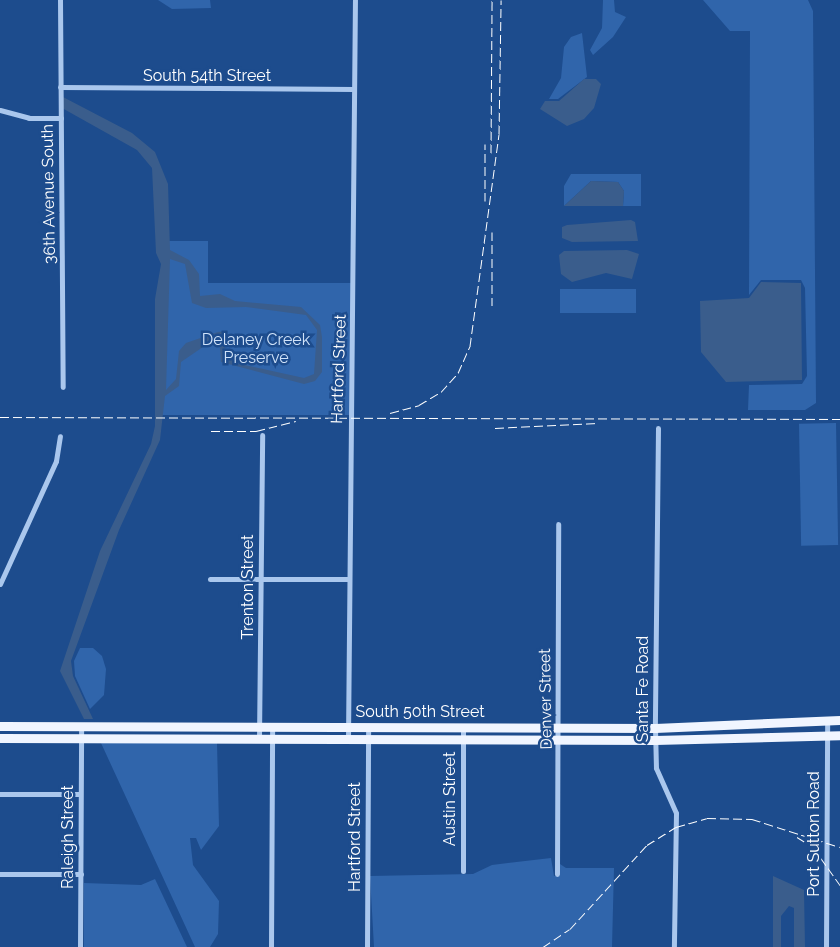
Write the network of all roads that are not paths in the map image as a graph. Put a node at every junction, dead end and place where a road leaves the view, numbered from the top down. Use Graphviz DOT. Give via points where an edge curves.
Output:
graph roads {
  1 [pos="60,0"];
  2 [pos="355,0"];
  3 [pos="60,87"];
  4 [pos="354,89"];
  5 [pos="0,110"];
  6 [pos="61,118"];
  7 [pos="63,387"];
  8 [pos="658,428"];
  9 [pos="262,435"];
  10 [pos="60,436"];
  11 [pos="558,524"];
  12 [pos="210,579"];
  13 [pos="348,579"];
  14 [pos="260,580"];
  15 [pos="0,584"];
  16 [pos="827,720"];
  17 [pos="840,720"];
  18 [pos="0,726"];
  19 [pos="81,726"];
  20 [pos="176,727"];
  21 [pos="260,727"];
  22 [pos="272,727"];
  23 [pos="348,727"];
  24 [pos="368,727"];
  25 [pos="463,728"];
  26 [pos="558,728"];
  27 [pos="655,728"];
  28 [pos="827,734"];
  29 [pos="840,735"];
  30 [pos="0,738"];
  31 [pos="80,738"];
  32 [pos="176,739"];
  33 [pos="259,739"];
  34 [pos="272,739"];
  35 [pos="348,739"];
  36 [pos="368,739"];
  37 [pos="463,740"];
  38 [pos="560,740"];
  39 [pos="655,740"];
  40 [pos="0,794"];
  41 [pos="80,794"];
  42 [pos="463,871"];
  43 [pos="0,874"];
  44 [pos="81,874"];
  45 [pos="557,874"];
  46 [pos="80,947"];
  47 [pos="271,947"];
  48 [pos="367,947"];
  49 [pos="674,947"];
  50 [pos="826,947"];
  1 -- 3 [label="street, 36th Avenue South"];
  2 -- 4 [label="street, Hartford Street"];
  3 -- 4 [label="street, South 54th Street"];
  3 -- 6 [label="street, 36th Avenue South"];
  4 -- 13 [label="street, Hartford Street"];
  5 -- 6 [label="street" via="29,118"];
  6 -- 7 [label="street, 36th Avenue South"];
  8 -- 27 [label="street, Santa Fe Road"];
  9 -- 14 [label="street, Trenton Street"];
  10 -- 15 [label="street" via="56,461"];
  11 -- 26 [label="street, Denver Street"];
  12 -- 14 [label="street"];
  13 -- 14 [label="street"];
  13 -- 23 [label="street, Hartford Street"];
  14 -- 21 [label="street, Trenton Street"];
  16 -- 17 [label="main road, South 50th Street"];
  16 -- 27 [label="main road, South 50th Street"];
  16 -- 28 [label="street, Port Sutton Road"];
  18 -- 19 [label="main road, South 50th Street"];
  19 -- 20 [label="main road, South 50th Street"];
  19 -- 31 [label="street, Raleigh Street"];
  20 -- 21 [label="main road, South 50th Street"];
  20 -- 32 [label="street"];
  21 -- 22 [label="main road, South 50th Street"];
  21 -- 33 [label="street, Trenton Street"];
  22 -- 23 [label="main road, South 50th Street"];
  22 -- 34 [label="street"];
  23 -- 24 [label="main road, South 50th Street"];
  23 -- 35 [label="street, Hartford Street"];
  24 -- 25 [label="main road, South 50th Street"];
  24 -- 36 [label="street, Hartford Street"];
  25 -- 26 [label="main road, South 50th Street"];
  25 -- 37 [label="street, Austin Street"];
  26 -- 27 [label="main road, South 50th Street"];
  26 -- 38 [label="street, Denver Street"];
  27 -- 39 [label="street, Santa Fe Road"];
  28 -- 29 [label="main road, South 50th Street"];
  28 -- 39 [label="main road, South 50th Street"];
  28 -- 50 [label="street, Port Sutton Road"];
  30 -- 31 [label="main road, South 50th Street"];
  31 -- 32 [label="main road, South 50th Street"];
  31 -- 41 [label="street, Raleigh Street"];
  32 -- 33 [label="main road, South 50th Street"];
  33 -- 34 [label="main road, South 50th Street"];
  34 -- 35 [label="main road, South 50th Street"];
  34 -- 47 [label="street"];
  35 -- 36 [label="main road, South 50th Street"];
  36 -- 37 [label="main road, South 50th Street"];
  36 -- 48 [label="street, Hartford Street"];
  37 -- 38 [label="main road, South 50th Street"];
  37 -- 42 [label="street, Austin Street"];
  38 -- 39 [label="main road, South 50th Street"];
  38 -- 45 [label="street, Denver Street"];
  39 -- 49 [label="street, Santa Fe Road" via="656,768 676,813"];
  40 -- 41 [label="street"];
  41 -- 44 [label="street, Raleigh Street"];
  43 -- 44 [label="street"];
  44 -- 46 [label="street, Raleigh Street"];
}
